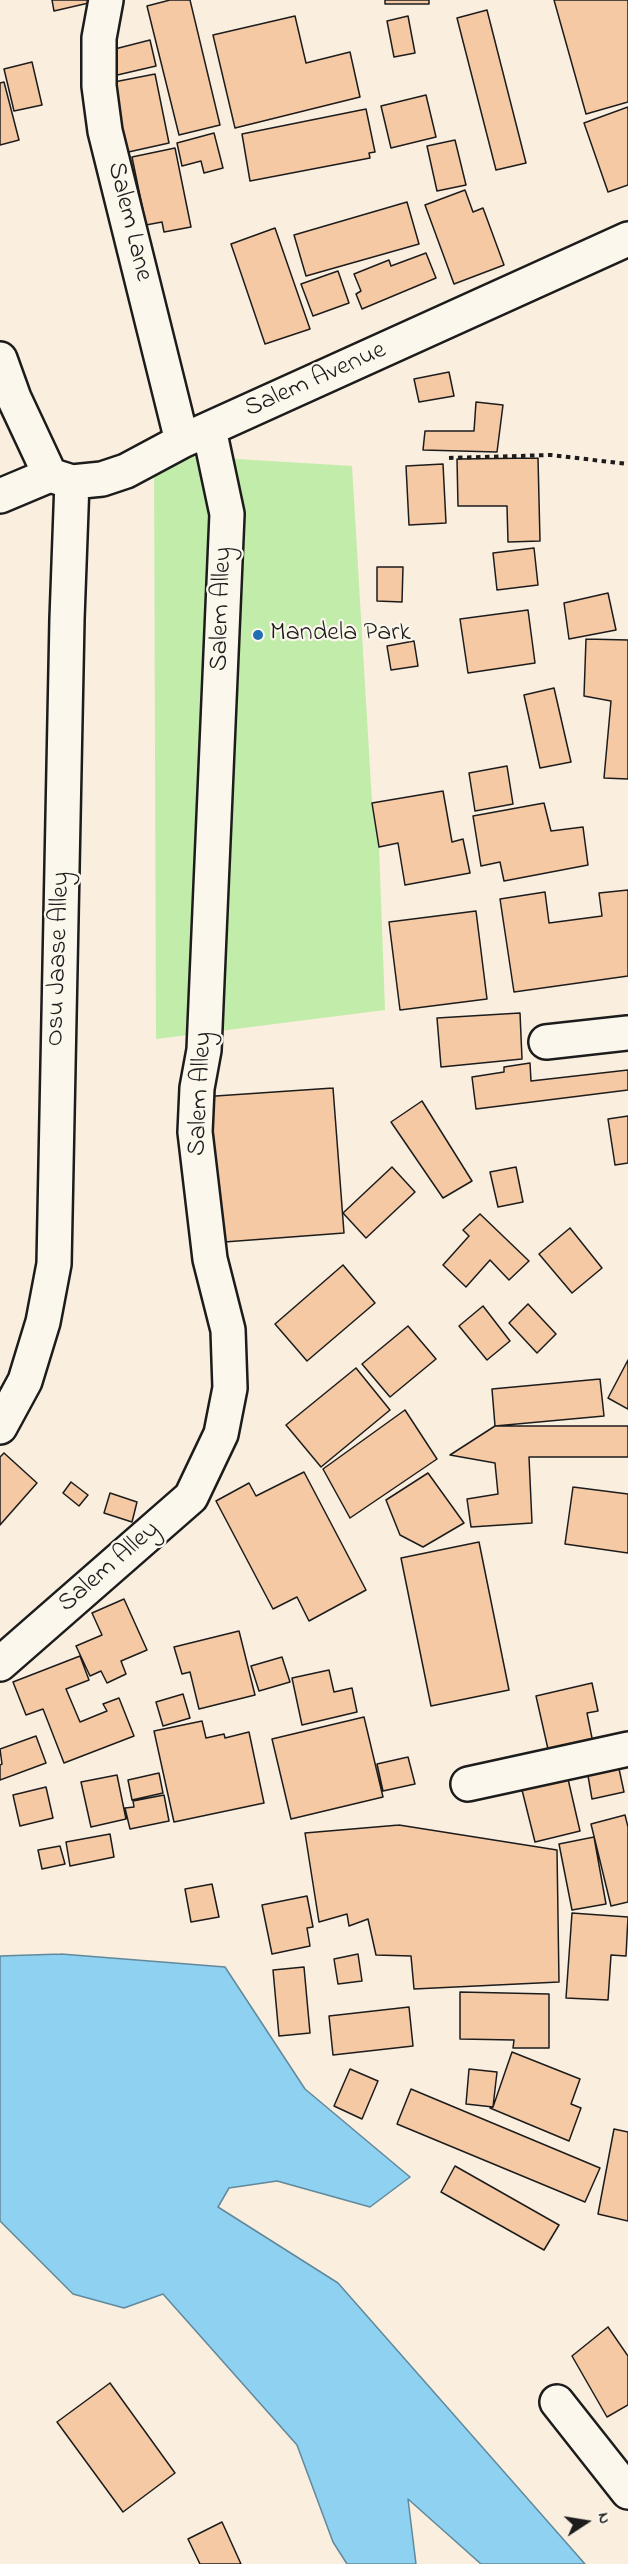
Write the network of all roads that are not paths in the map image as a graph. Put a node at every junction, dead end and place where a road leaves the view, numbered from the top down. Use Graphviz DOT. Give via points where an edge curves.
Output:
graph roads {
  1 [pos="106,0"];
  2 [pos="628,239"];
  3 [pos="0,359"];
  4 [pos="196,435"];
  5 [pos="61,478"];
  6 [pos="0,496"];
  7 [pos="628,1033"];
  8 [pos="546,1042"];
  9 [pos="0,1427"];
  10 [pos="0,1664"];
  11 [pos="628,1749"];
  12 [pos="468,1784"];
  13 [pos="557,2402"];
  14 [pos="628,2492"];
  1 -- 4 [label="street, Salem Lane" via="99,50 105,131"];
  2 -- 4 [label="street, Salem Avenue"];
  3 -- 5 [label="street, Osu Jaase Alley" via="14,398"];
  4 -- 5 [label="street, Salem Avenue" via="102,479"];
  4 -- 10 [label="street, Salem Alley" via="227,514 204,1050 195,1132 210,1259 228,1330 230,1388 221,1434 191,1497"];
  5 -- 6 [label="street, Salem Avenue"];
  5 -- 9 [label="street, Osu Jaase Alley" via="67,619 54,1264 43,1322 25,1381"];
  7 -- 8 [label="street"];
  11 -- 12 [label="street"];
  13 -- 14 [label="street"];
}
